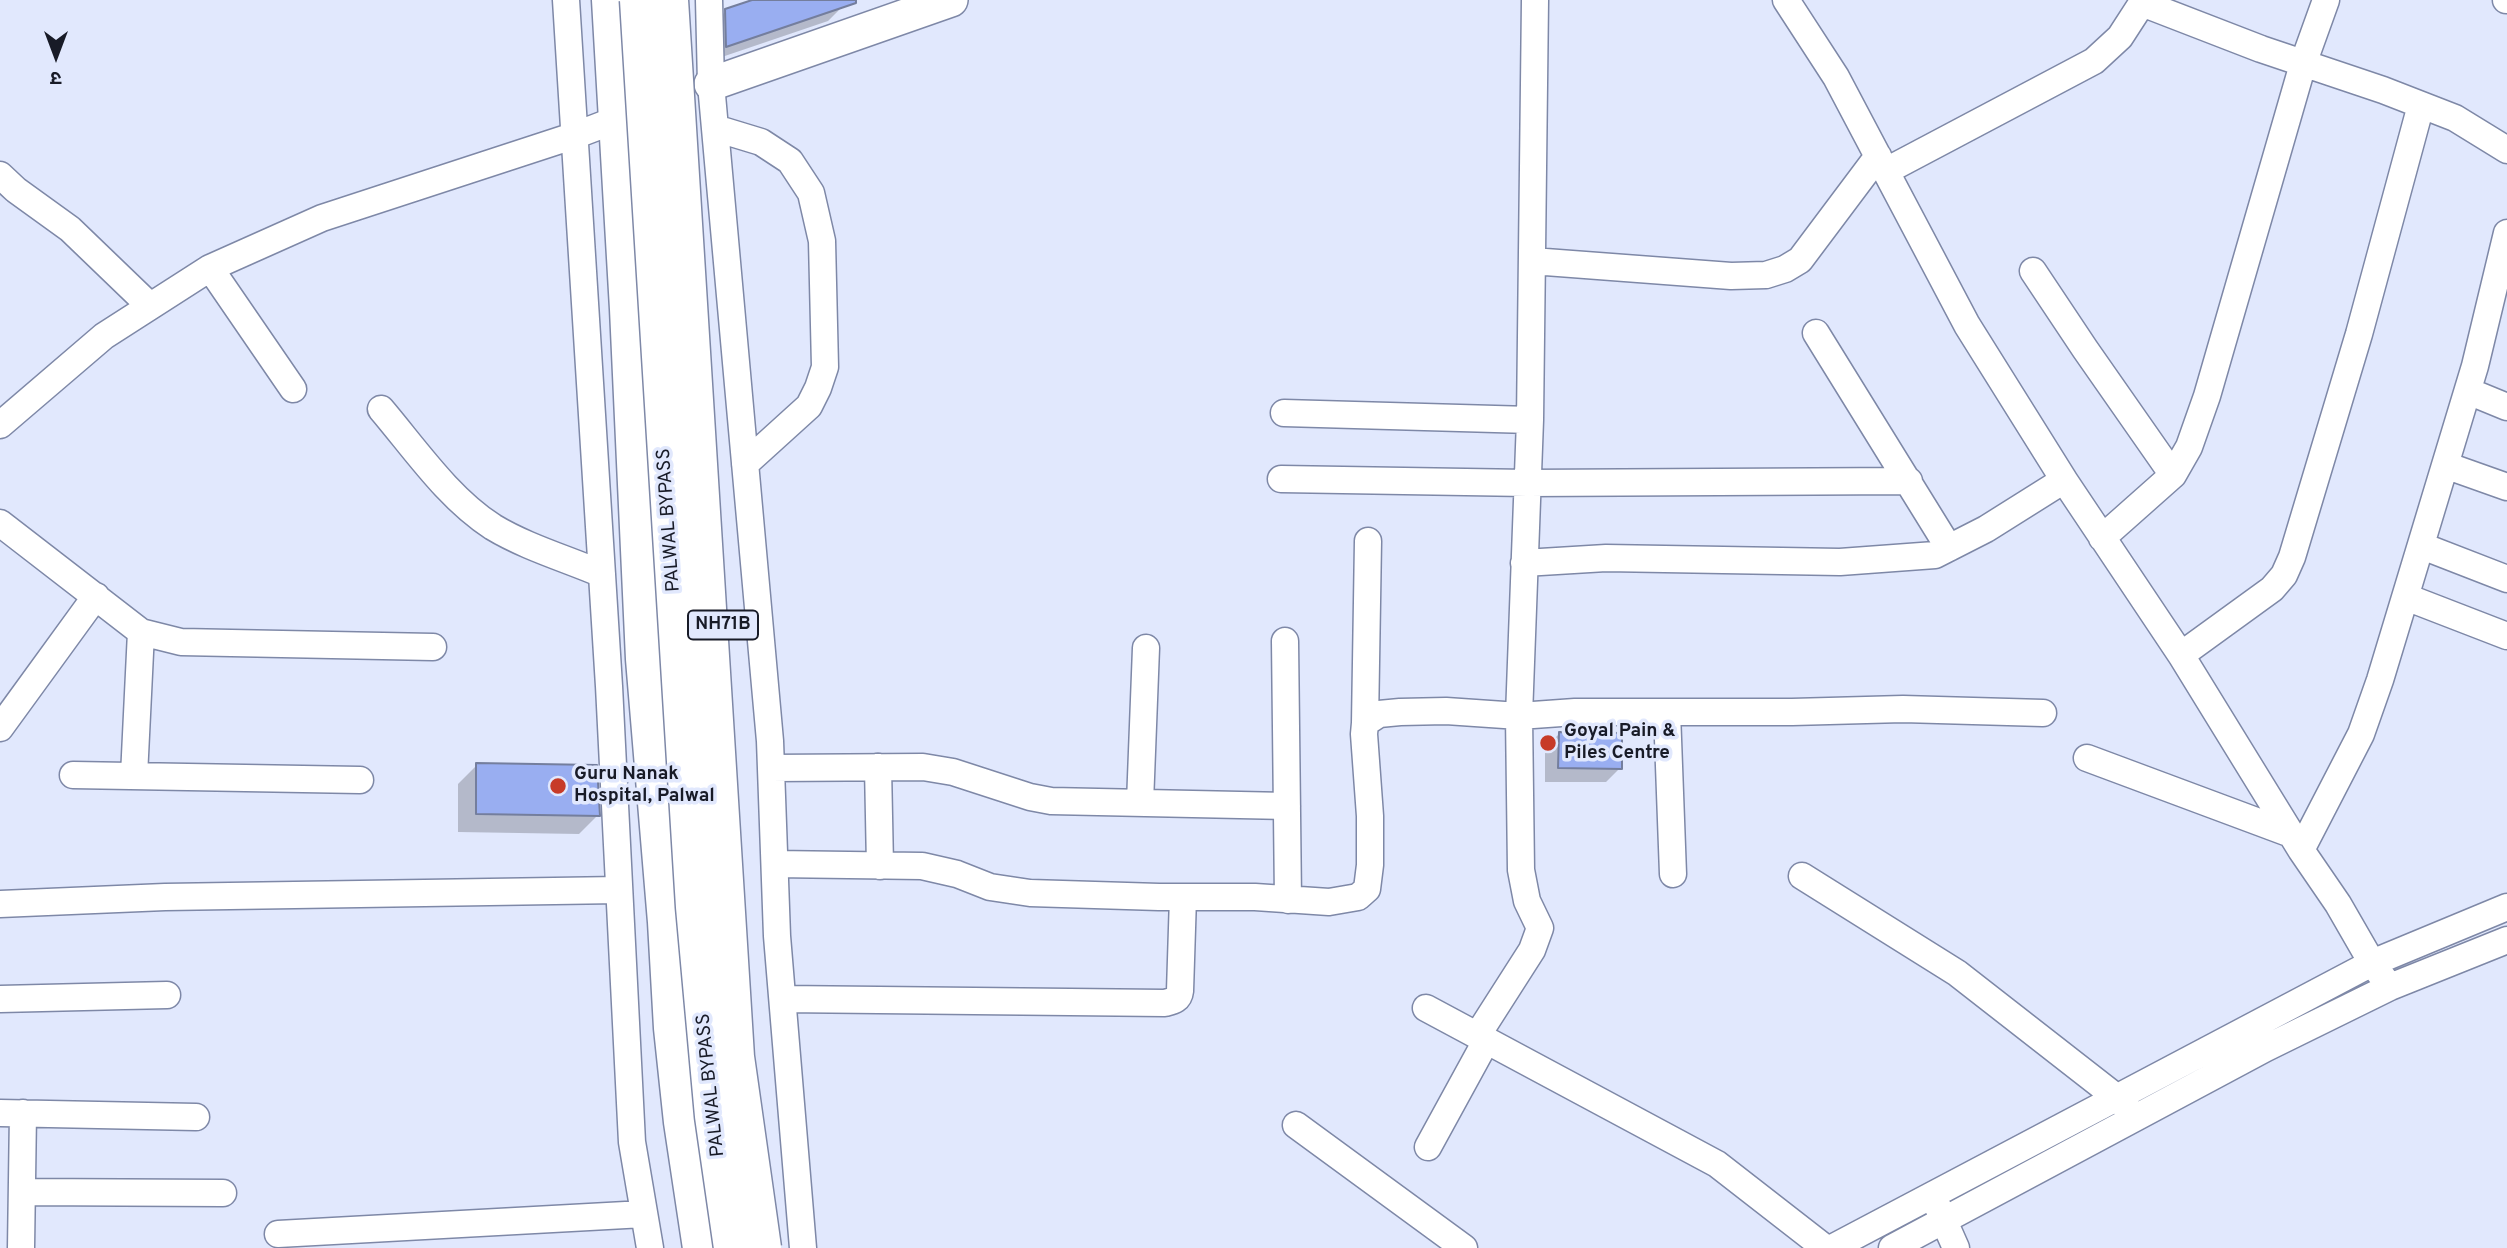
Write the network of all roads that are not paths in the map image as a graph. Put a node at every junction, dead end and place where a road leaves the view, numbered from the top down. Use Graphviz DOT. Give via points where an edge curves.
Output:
graph roads {
  1 [pos="566,0"];
  2 [pos="611,0"];
  3 [pos="639,0"];
  4 [pos="669,0"];
  5 [pos="684,0"];
  6 [pos="709,0"];
  7 [pos="951,0"];
  8 [pos="1535,0"];
  9 [pos="1786,0"];
  10 [pos="2326,0"];
  11 [pos="2140,2"];
  12 [pos="2303,64"];
  13 [pos="692,91"];
  14 [pos="2421,105"];
  15 [pos="618,118"];
  16 [pos="715,128"];
  17 [pos="576,135"];
  18 [pos="2507,150"];
  19 [pos="1882,163"];
  20 [pos="0,175"];
  21 [pos="2507,233"];
  22 [pos="1532,261"];
  23 [pos="210,268"];
  24 [pos="2033,271"];
  25 [pos="2501,285"];
  26 [pos="150,306"];
  27 [pos="1816,333"];
  28 [pos="293,389"];
  29 [pos="2468,391"];
  30 [pos="2507,407"];
  31 [pos="381,409"];
  32 [pos="1284,413"];
  33 [pos="1530,420"];
  34 [pos="0,425"];
  35 [pos="745,464"];
  36 [pos="2445,465"];
  37 [pos="2173,475"];
  38 [pos="1281,479"];
  39 [pos="2064,480"];
  40 [pos="1909,481"];
  41 [pos="1527,483"];
  42 [pos="2507,486"];
  43 [pos="0,523"];
  44 [pos="2102,538"];
  45 [pos="1368,541"];
  46 [pos="2422,546"];
  47 [pos="1949,548"];
  48 [pos="1524,563"];
  49 [pos="603,574"];
  50 [pos="2507,579"];
  51 [pos="96,596"];
  52 [pos="2406,597"];
  53 [pos="141,632"];
  54 [pos="2507,636"];
  55 [pos="1285,641"];
  56 [pos="433,647"];
  57 [pos="1146,648"];
  58 [pos="2181,656"];
  59 [pos="1667,712"];
  60 [pos="2043,713"];
  61 [pos="1519,716"];
  62 [pos="1365,723"];
  63 [pos="0,729"];
  64 [pos="2087,758"];
  65 [pos="878,767"];
  66 [pos="771,768"];
  67 [pos="73,775"];
  68 [pos="134,776"];
  69 [pos="360,780"];
  70 [pos="1140,803"];
  71 [pos="1287,806"];
  72 [pos="2296,842"];
  73 [pos="775,864"];
  74 [pos="880,866"];
  75 [pos="1673,874"];
  76 [pos="1802,876"];
  77 [pos="619,890"];
  78 [pos="1183,897"];
  79 [pos="1287,900"];
  80 [pos="0,904"];
  81 [pos="2507,907"];
  82 [pos="2507,940"];
  83 [pos="2372,962"];
  84 [pos="2390,987"];
  85 [pos="167,995"];
  86 [pos="0,999"];
  87 [pos="783,999"];
  88 [pos="1426,1009"];
  89 [pos="1482,1038"];
  90 [pos="2116,1097"];
  91 [pos="12,1113"];
  92 [pos="196,1117"];
  93 [pos="2136,1117"];
  94 [pos="1296,1125"];
  95 [pos="1428,1147"];
  96 [pos="22,1192"];
  97 [pos="223,1193"];
  98 [pos="1931,1196"];
  99 [pos="644,1214"];
  100 [pos="1945,1220"];
  101 [pos="278,1234"];
  102 [pos="21,1248"];
  103 [pos="650,1248"];
  104 [pos="702,1248"];
  105 [pos="733,1248"];
  106 [pos="762,1248"];
  107 [pos="780,1248"];
  108 [pos="803,1248"];
  109 [pos="1464,1248"];
  110 [pos="1825,1248"];
  111 [pos="1832,1248"];
  112 [pos="1892,1248"];
  113 [pos="1956,1248"];
  1 -- 17 [label="street"];
  2 -- 15 [label="highway"];
  3 -- 105 [label="highway, PALWAL BYPASS, bridge" via="695,907 713,1116"];
  4 -- 13 [label="highway, PALWAL BYPASS, bridge"];
  5 -- 13 [label="highway, NH71B"];
  6 -- 13 [label="street"];
  7 -- 13 [label="main road"];
  8 -- 22 [label="street"];
  9 -- 19 [label="street" via="1836,77"];
  10 -- 12 [label="street"];
  11 -- 12 [label="street"];
  11 -- 19 [label="street" via="2120,37 2094,61"];
  12 -- 14 [label="street"];
  12 -- 37 [label="street" via="2207,396 2189,447"];
  13 -- 15 [label="street"];
  13 -- 16 [label="street"];
  13 -- 106 [label="highway, PALWAL BYPASS, bridge" via="735,1057"];
  13 -- 107 [label="highway, NH71B" via="751,1046"];
  14 -- 18 [label="street" via="2455,118"];
  14 -- 58 [label="street" via="2292,557 2272,589"];
  15 -- 17 [label="street"];
  15 -- 104 [label="highway" via="645,659 673,1028"];
  16 -- 35 [label="street"];
  16 -- 35 [label="street" via="761,142 790,160 811,193 822,241 825,367 818,388 809,406"];
  17 -- 23 [label="street" via="322,218"];
  17 -- 49 [label="street"];
  19 -- 22 [label="street" via="1800,260 1766,275"];
  19 -- 39 [label="street" via="1967,325"];
  20 -- 26 [label="street" via="70,229"];
  21 -- 25 [label="street"];
  22 -- 33 [label="street"];
  23 -- 26 [label="street"];
  23 -- 28 [label="street"];
  24 -- 37 [label="street"];
  25 -- 29 [label="street"];
  26 -- 34 [label="street" via="104,336"];
  27 -- 40 [label="street"];
  29 -- 30 [label="street"];
  29 -- 36 [label="street"];
  31 -- 49 [label="street" via="469,509 494,527"];
  32 -- 33 [label="street"];
  33 -- 41 [label="street"];
  35 -- 66 [label="street"];
  36 -- 42 [label="street"];
  36 -- 46 [label="street"];
  37 -- 44 [label="street"];
  38 -- 41 [label="street"];
  39 -- 44 [label="street"];
  39 -- 47 [label="street"];
  40 -- 41 [label="street"];
  40 -- 47 [label="street"];
  41 -- 48 [label="street"];
  43 -- 51 [label="street"];
  44 -- 58 [label="street"];
  45 -- 62 [label="street"];
  46 -- 50 [label="street"];
  46 -- 52 [label="street"];
  47 -- 48 [label="street" via="1935,555 1840,562 1606,558"];
  48 -- 61 [label="street"];
  49 -- 77 [label="street"];
  51 -- 53 [label="street"];
  51 -- 63 [label="street"];
  52 -- 54 [label="street"];
  52 -- 72 [label="street" via="2361,734"];
  53 -- 56 [label="street" via="181,642"];
  53 -- 68 [label="street"];
  55 -- 71 [label="street"];
  57 -- 70 [label="street"];
  58 -- 72 [label="street"];
  59 -- 60 [label="street" via="1903,709"];
  59 -- 61 [label="street"];
  59 -- 75 [label="street"];
  61 -- 62 [label="street" via="1401,712 1379,714"];
  61 -- 89 [label="street" via="1521,870 1527,901 1540,928"];
  62 -- 79 [label="street" via="1370,816 1367,889 1359,897 1329,902"];
  64 -- 72 [label="street"];
  65 -- 66 [label="street"];
  65 -- 70 [label="street" via="953,772 1051,801"];
  65 -- 74 [label="street"];
  66 -- 73 [label="street"];
  67 -- 68 [label="street"];
  68 -- 69 [label="street"];
  70 -- 71 [label="street"];
  71 -- 79 [label="street"];
  72 -- 83 [label="street"];
  73 -- 74 [label="street"];
  73 -- 87 [label="street"];
  74 -- 78 [label="street" via="922,866 990,887 1030,893"];
  76 -- 90 [label="street" via="1957,973"];
  77 -- 80 [label="street"];
  77 -- 99 [label="street" via="632,1142"];
  78 -- 79 [label="street"];
  78 -- 87 [label="street" via="1180,991 1173,1001"];
  81 -- 83 [label="street"];
  82 -- 84 [label="street"];
  83 -- 84 [label="street"];
  83 -- 90 [label="street"];
  84 -- 93 [label="street"];
  85 -- 86 [label="street"];
  87 -- 108 [label="street"];
  88 -- 89 [label="street"];
  89 -- 95 [label="street"];
  89 -- 110 [label="street" via="1717,1164"];
  90 -- 93 [label="street"];
  90 -- 98 [label="street"];
  91 -- 92 [label="street"];
  91 -- 96 [label="street"];
  93 -- 100 [label="street"];
  94 -- 109 [label="street"];
  96 -- 97 [label="street"];
  96 -- 102 [label="street"];
  98 -- 100 [label="street"];
  98 -- 111 [label="street"];
  99 -- 101 [label="street"];
  99 -- 103 [label="street"];
  100 -- 112 [label="street"];
  100 -- 113 [label="street"];
}
